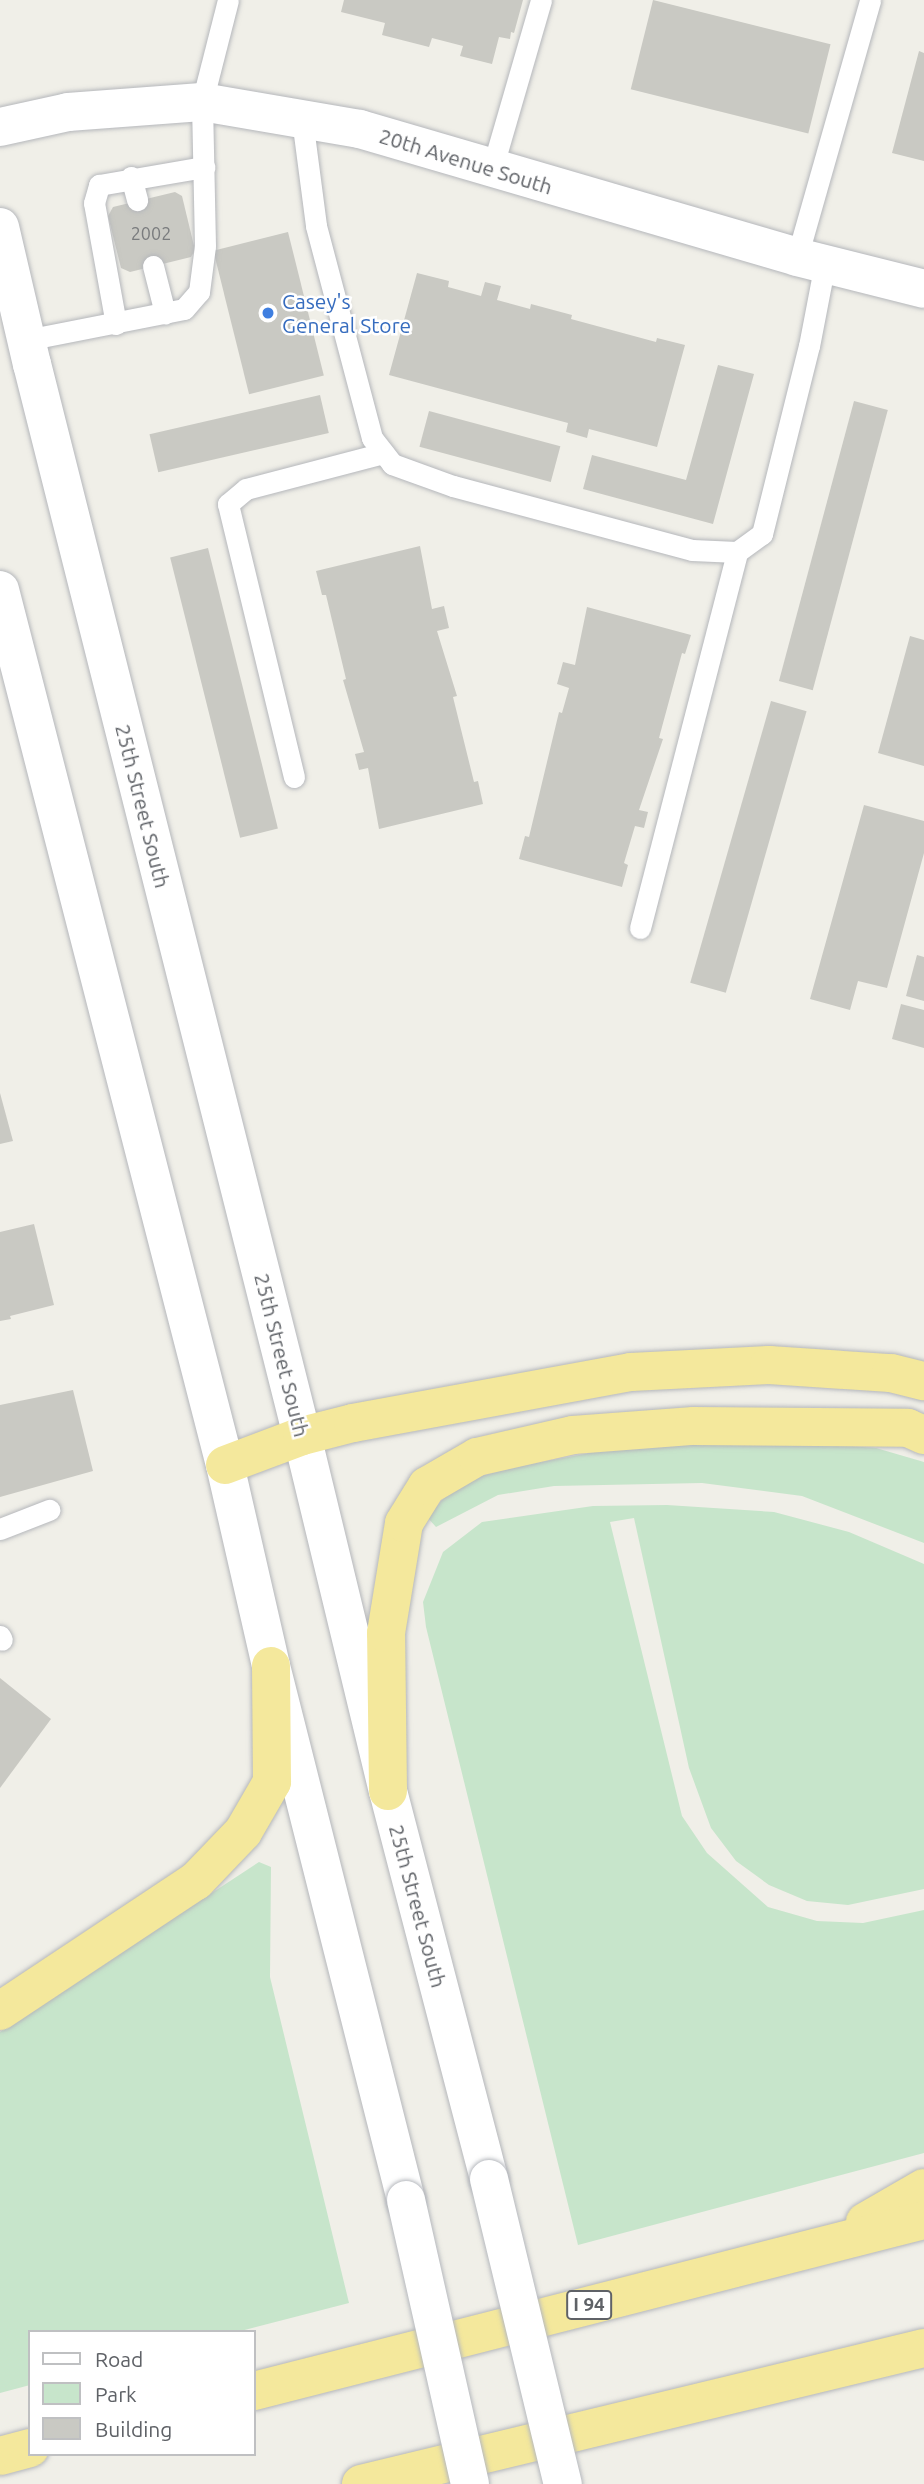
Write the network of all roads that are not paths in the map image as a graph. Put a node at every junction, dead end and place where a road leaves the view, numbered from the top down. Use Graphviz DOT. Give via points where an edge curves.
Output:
graph roads {
  1 [pos="228,0"];
  2 [pos="541,0"];
  3 [pos="870,0"];
  4 [pos="202,102"];
  5 [pos="302,119"];
  6 [pos="0,127"];
  7 [pos="204,167"];
  8 [pos="492,169"];
  9 [pos="131,177"];
  10 [pos="137,200"];
  11 [pos="0,227"];
  12 [pos="811,260"];
  13 [pos="153,266"];
  14 [pos="924,289"];
  15 [pos="165,313"];
  16 [pos="116,324"];
  17 [pos="26,340"];
  18 [pos="383,453"];
  19 [pos="737,552"];
  20 [pos="0,590"];
  21 [pos="294,777"];
  22 [pos="640,928"];
  23 [pos="924,1381"];
  24 [pos="302,1436"];
  25 [pos="924,1436"];
  26 [pos="225,1465"];
  27 [pos="49,1510"];
  28 [pos="0,1529"];
  29 [pos="271,1666"];
  30 [pos="388,1791"];
  31 [pos="0,2011"];
  32 [pos="924,2188"];
  33 [pos="924,2220"];
  34 [pos="827,2245"];
  35 [pos="924,2348"];
  36 [pos="256,2390"];
  37 [pos="28,2449"];
  38 [pos="0,2456"];
  39 [pos="361,2484"];
  40 [pos="470,2484"];
  41 [pos="563,2484"];
  1 -- 4 [label="lane"];
  2 -- 8 [label="lane"];
  3 -- 12 [label="lane"];
  4 -- 5 [label="main road, 20th Avenue South"];
  4 -- 6 [label="main road, 20th Avenue South" via="68,112"];
  4 -- 7 [label="lane"];
  5 -- 8 [label="main road, 20th Avenue South" via="360,129"];
  5 -- 18 [label="lane" via="316,226 372,438"];
  7 -- 9 [label="lane"];
  7 -- 15 [label="lane" via="205,246 199,292 184,309"];
  8 -- 12 [label="main road, 20th Avenue South"];
  9 -- 10 [label="lane"];
  9 -- 16 [label="lane" via="99,185 94,203"];
  11 -- 17 [label="main road, 25th Street South"];
  12 -- 14 [label="main road, 20th Avenue South"];
  12 -- 19 [label="lane" via="808,346 762,534"];
  13 -- 15 [label="lane"];
  15 -- 16 [label="lane"];
  16 -- 17 [label="lane"];
  17 -- 24 [label="main road, 25th Street South"];
  18 -- 19 [label="lane" via="392,464 453,486 692,550"];
  18 -- 21 [label="lane" via="246,489 228,505"];
  19 -- 22 [label="lane"];
  20 -- 26 [label="main road"];
  23 -- 24 [label="highway" via="891,1373 769,1366 631,1373"];
  24 -- 26 [label="highway"];
  24 -- 30 [label="main road, 25th Street South"];
  25 -- 30 [label="highway" via="908,1428 694,1426 573,1435 477,1457 427,1486 404,1523 386,1633"];
  26 -- 29 [label="main road"];
  27 -- 28 [label="lane"];
  29 -- 31 [label="highway" via="272,1782 243,1832 196,1881"];
  29 -- 40 [label="main road, bridge" via="406,2200"];
  30 -- 41 [label="main road, 25th Street South, bridge"];
  32 -- 34 [label="highway"];
  33 -- 34 [label="highway, I 94"];
  34 -- 36 [label="highway, I 94"];
  35 -- 39 [label="highway"];
  37 -- 38 [label="highway"];
}
